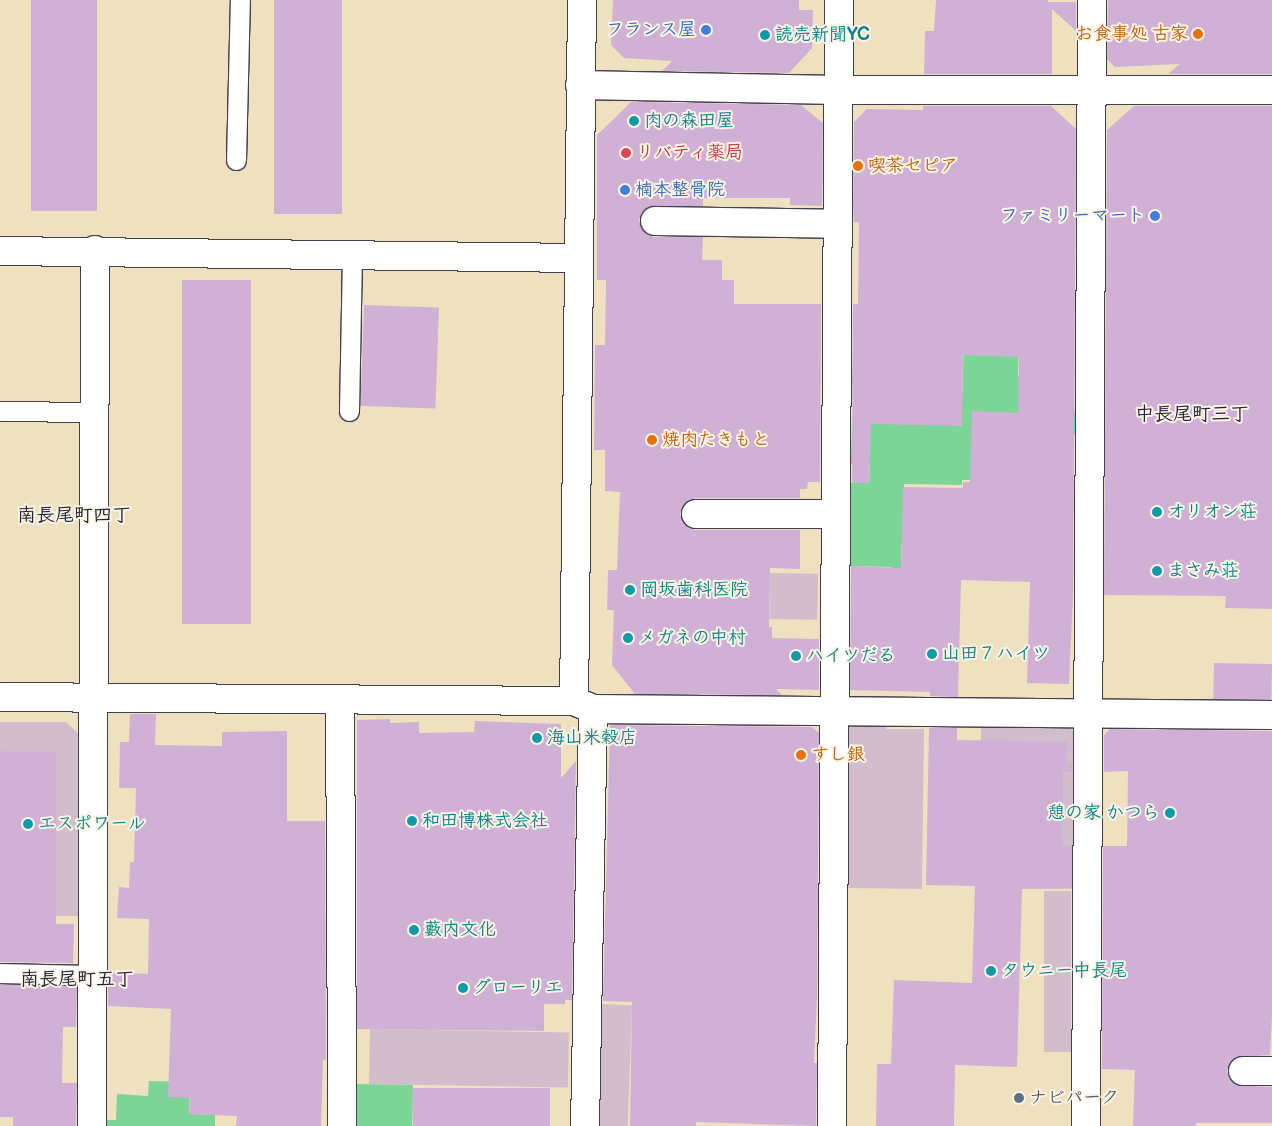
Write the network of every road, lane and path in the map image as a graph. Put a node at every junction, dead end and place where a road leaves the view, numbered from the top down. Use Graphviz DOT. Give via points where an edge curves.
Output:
graph roads {
  1 [pos="240,0"];
  2 [pos="582,0"];
  3 [pos="839,0"];
  4 [pos="1092,0"];
  5 [pos="580,86"];
  6 [pos="1091,89"];
  7 [pos="838,90"];
  8 [pos="1272,90"];
  9 [pos="236,160"];
  10 [pos="655,221"];
  11 [pos="837,224"];
  12 [pos="95,250"];
  13 [pos="0,251"];
  14 [pos="352,255"];
  15 [pos="578,258"];
  16 [pos="0,411"];
  17 [pos="349,411"];
  18 [pos="94,412"];
  19 [pos="696,514"];
  20 [pos="836,514"];
  21 [pos="0,697"];
  22 [pos="93,698"];
  23 [pos="340,700"];
  24 [pos="584,705"];
  25 [pos="835,712"];
  26 [pos="1088,714"];
  27 [pos="1272,715"];
  28 [pos="0,973"];
  29 [pos="93,974"];
  30 [pos="1243,1070"];
  31 [pos="1272,1071"];
  32 [pos="92,1126"];
  33 [pos="342,1126"];
  34 [pos="585,1126"];
  35 [pos="832,1126"];
  36 [pos="1086,1126"];
  1 -- 9 [label="lane"];
  2 -- 5 [label="street"];
  3 -- 7 [label="street"];
  4 -- 6 [label="street"];
  5 -- 7 [label="street"];
  5 -- 15 [label="street"];
  6 -- 7 [label="street"];
  6 -- 8 [label="street"];
  6 -- 26 [label="street"];
  7 -- 11 [label="street"];
  10 -- 11 [label="street"];
  11 -- 20 [label="street"];
  12 -- 13 [label="street"];
  12 -- 14 [label="street"];
  12 -- 18 [label="street"];
  14 -- 15 [label="street"];
  14 -- 17 [label="lane"];
  15 -- 24 [label="street"];
  16 -- 18 [label="lane"];
  18 -- 22 [label="street"];
  19 -- 20 [label="street"];
  20 -- 25 [label="street"];
  21 -- 22 [label="street"];
  22 -- 23 [label="street"];
  22 -- 29 [label="street"];
  23 -- 24 [label="street"];
  23 -- 33 [label="street"];
  24 -- 25 [label="street"];
  24 -- 34 [label="street"];
  25 -- 26 [label="street"];
  25 -- 35 [label="street"];
  26 -- 27 [label="street"];
  26 -- 36 [label="street"];
  28 -- 29 [label="lane"];
  29 -- 32 [label="street"];
  30 -- 31 [label="street"];
}
